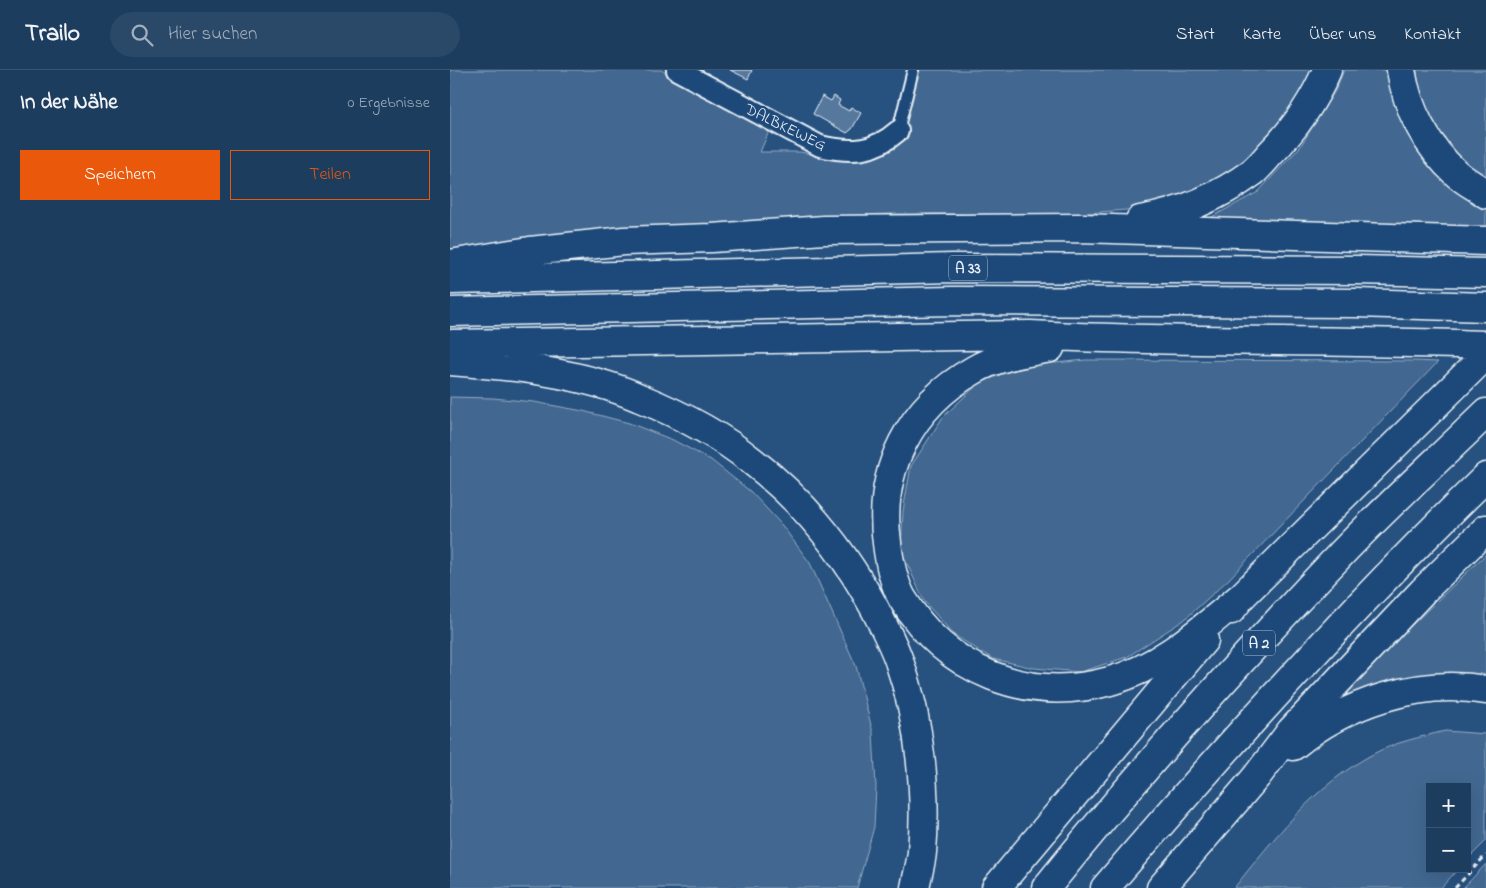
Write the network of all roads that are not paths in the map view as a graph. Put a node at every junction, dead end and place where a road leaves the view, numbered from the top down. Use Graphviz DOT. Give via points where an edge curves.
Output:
graph roads {
  1 [pos="678,70"];
  2 [pos="913,70"];
  3 [pos="1327,70"];
  4 [pos="1401,70"];
  5 [pos="898,131"];
  6 [pos="1486,194"];
  7 [pos="1080,228"];
  8 [pos="1486,240"];
  9 [pos="450,264"];
  10 [pos="1486,273"];
  11 [pos="450,280"];
  12 [pos="1486,307"];
  13 [pos="450,312"];
  14 [pos="1102,339"];
  15 [pos="450,344"];
  16 [pos="1486,345"];
  17 [pos="450,361"];
  18 [pos="1478,363"];
  19 [pos="1486,413"];
  20 [pos="1486,477"];
  21 [pos="1486,530"];
  22 [pos="1242,596"];
  23 [pos="1486,690"];
  24 [pos="1257,776"];
  25 [pos="915,888"];
  26 [pos="996,888"];
  27 [pos="1046,888"];
  28 [pos="1105,888"];
  29 [pos="1162,888"];
  1 -- 5 [label="street, DALBKEWEG" via="820,146 834,150 860,151 876,147"];
  2 -- 5 [label="lane"];
  3 -- 7 [label="highway" via="1318,92 1290,134 1254,171 1215,195 1164,216"];
  4 -- 6 [label="highway" via="1404,91 1434,148 1457,174"];
  7 -- 8 [label="highway"];
  7 -- 9 [label="highway" via="824,230 624,241"];
  10 -- 11 [label="highway, A 33" via="953,268"];
  12 -- 13 [label="highway, A 33" via="952,301"];
  14 -- 15 [label="highway" via="1030,335"];
  14 -- 16 [label="highway"];
  14 -- 22 [label="highway" via="1007,356 975,369 942,393 923,412 906,436 886,495 884,526 889,559 901,596 922,627 944,648 976,670 1037,688 1069,688 1110,681 1140,669 1175,650"];
  17 -- 25 [label="highway" via="551,373 597,383 638,397 732,446 774,479 806,510 858,577 900,664 912,710 923,802 922,852"];
  18 -- 22 [label="highway"];
  19 -- 27 [label="highway, A 2" via="1343,552 1289,610 1177,733"];
  20 -- 28 [label="highway" via="1304,663 1213,762"];
  21 -- 24 [label="highway" via="1291,731"];
  22 -- 26 [label="highway"];
  23 -- 24 [label="highway" via="1434,688 1368,702 1302,738"];
  24 -- 29 [label="highway"];
}
